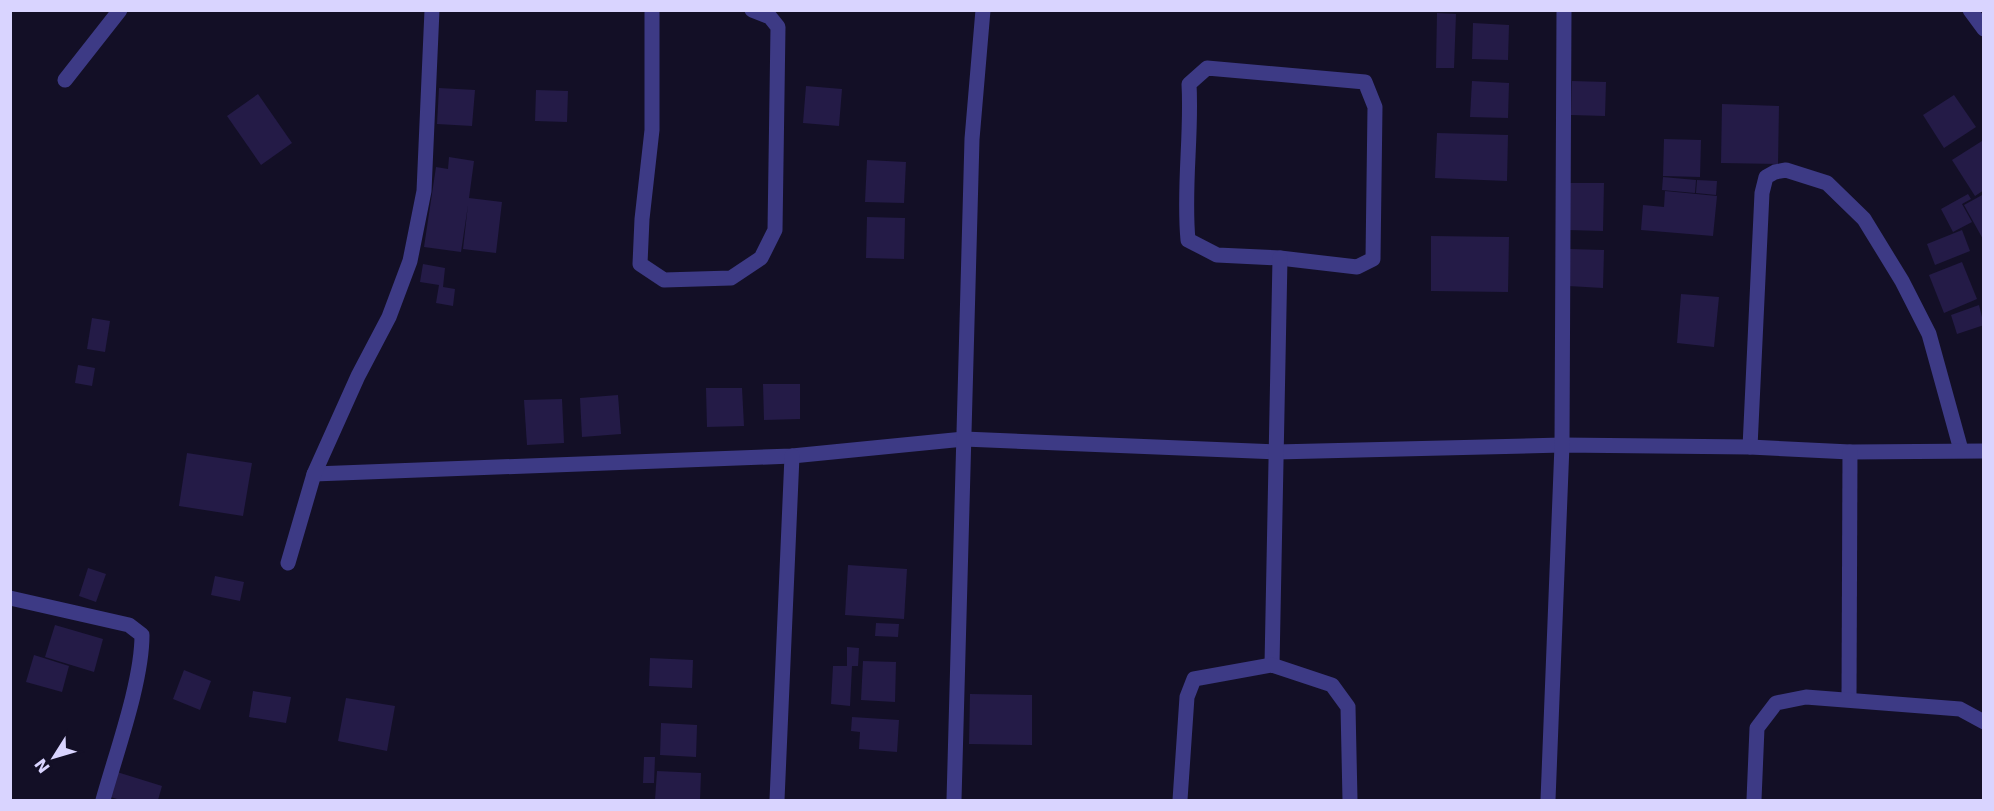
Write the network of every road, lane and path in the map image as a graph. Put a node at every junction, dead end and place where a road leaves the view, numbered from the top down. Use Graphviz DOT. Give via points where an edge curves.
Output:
graph roads {
  1 [pos="120,10"];
  2 [pos="652,10"];
  3 [pos="752,10"];
  4 [pos="983,10"];
  5 [pos="1563,10"];
  6 [pos="1970,10"];
  7 [pos="433,11"];
  8 [pos="1983,29"];
  9 [pos="65,80"];
  10 [pos="1280,258"];
  11 [pos="964,439"];
  12 [pos="1562,446"];
  13 [pos="1750,447"];
  14 [pos="1961,450"];
  15 [pos="1983,451"];
  16 [pos="1276,452"];
  17 [pos="1850,452"];
  18 [pos="792,456"];
  19 [pos="314,474"];
  20 [pos="288,563"];
  21 [pos="10,598"];
  22 [pos="1272,665"];
  23 [pos="1850,699"];
  24 [pos="1983,722"];
  25 [pos="103,801"];
  26 [pos="777,801"];
  27 [pos="954,801"];
  28 [pos="1180,801"];
  29 [pos="1350,801"];
  30 [pos="1548,801"];
  31 [pos="1754,801"];
  1 -- 9 [label="street"];
  2 -- 3 [label="street" via="652,130 640,264 664,280 731,278 761,258 775,230 778,27 770,17"];
  4 -- 11 [label="street" via="972,139"];
  5 -- 12 [label="street"];
  6 -- 8 [label="street"];
  7 -- 19 [label="street" via="424,191 410,261 389,317"];
  10 -- 10 [label="street" via="1217,255 1188,240 1185,202 1191,122 1189,84 1207,68 1365,82 1372,98 1373,259 1358,267"];
  10 -- 16 [label="street"];
  11 -- 16 [label="street"];
  11 -- 18 [label="street"];
  11 -- 27 [label="street"];
  12 -- 13 [label="street"];
  12 -- 16 [label="street"];
  12 -- 30 [label="street"];
  13 -- 14 [label="street" via="1762,193 1766,177 1786,170 1827,183 1869,228 1902,280 1929,334"];
  13 -- 17 [label="street"];
  14 -- 15 [label="street"];
  14 -- 17 [label="street"];
  16 -- 22 [label="street"];
  17 -- 23 [label="street"];
  18 -- 19 [label="street"];
  18 -- 26 [label="street"];
  19 -- 20 [label="street"];
  21 -- 25 [label="street" via="129,625 142,635 134,685"];
  22 -- 28 [label="street" via="1194,679 1187,697"];
  22 -- 29 [label="street" via="1332,685 1348,707"];
  23 -- 24 [label="street" via="1960,709"];
  23 -- 31 [label="street" via="1806,697 1776,703 1757,728"];
}
